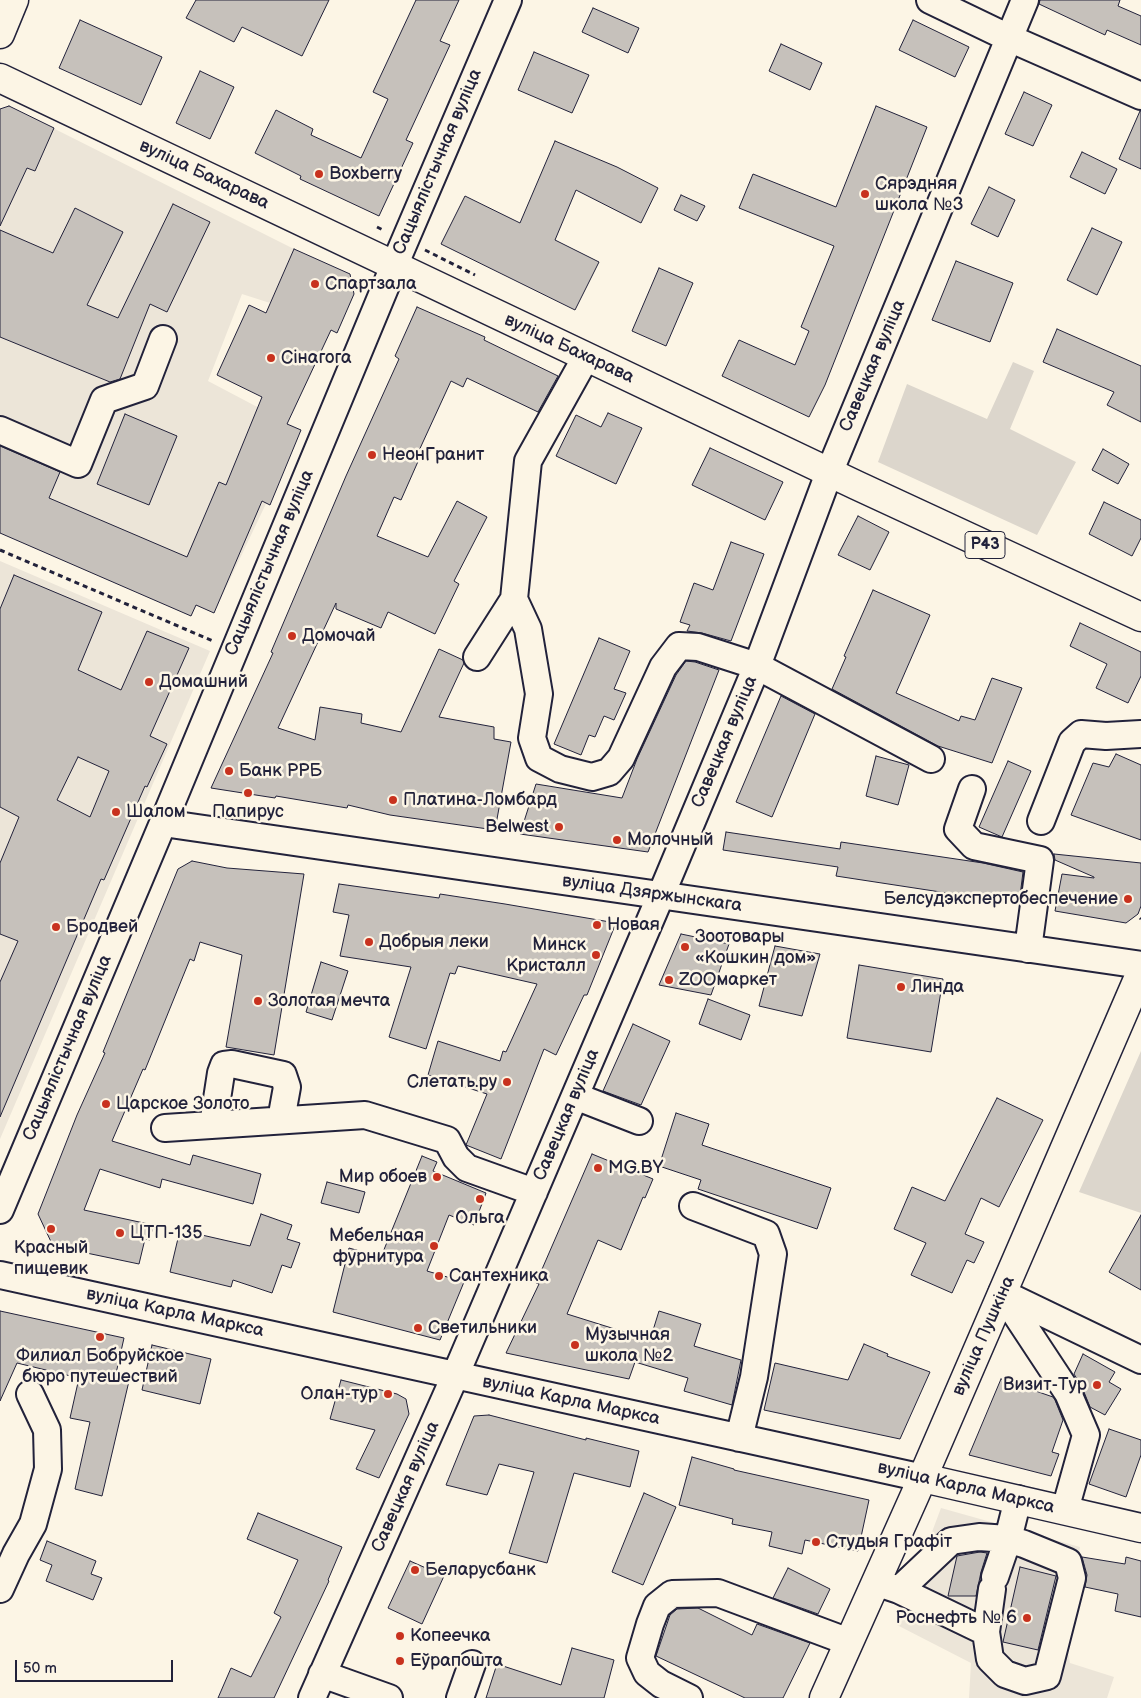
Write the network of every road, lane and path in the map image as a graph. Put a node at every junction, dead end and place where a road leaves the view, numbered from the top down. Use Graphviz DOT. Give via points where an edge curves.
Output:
graph roads {
  1 [pos="14,0"];
  2 [pos="508,0"];
  3 [pos="930,0"];
  4 [pos="1025,0"];
  5 [pos="0,34"];
  6 [pos="1009,38"];
  7 [pos="0,78"];
  8 [pos="1141,96"];
  9 [pos="394,266"];
  10 [pos="163,339"];
  11 [pos="586,357"];
  12 [pos="0,430"];
  13 [pos="829,472"];
  14 [pos="0,550"];
  15 [pos="514,599"];
  16 [pos="1141,617"];
  17 [pos="234,650"];
  18 [pos="477,656"];
  19 [pos="757,666"];
  20 [pos="1141,734"];
  21 [pos="931,759"];
  22 [pos="972,788"];
  23 [pos="1041,821"];
  24 [pos="163,823"];
  25 [pos="661,896"];
  26 [pos="1028,949"];
  27 [pos="1141,965"];
  28 [pos="1141,972"];
  29 [pos="575,1096"];
  30 [pos="281,1120"];
  31 [pos="638,1122"];
  32 [pos="213,1125"];
  33 [pos="165,1128"];
  34 [pos="534,1192"];
  35 [pos="692,1206"];
  36 [pos="0,1210"];
  37 [pos="3,1275"];
  38 [pos="1002,1294"];
  39 [pos="1141,1360"];
  40 [pos="455,1376"];
  41 [pos="30,1394"];
  42 [pos="740,1438"];
  43 [pos="923,1478"];
  44 [pos="1018,1499"];
  45 [pos="1066,1510"];
  46 [pos="1141,1528"];
  47 [pos="1008,1539"];
  48 [pos="888,1586"];
  49 [pos="0,1589"];
  50 [pos="986,1632"];
  51 [pos="849,1642"];
  52 [pos="472,1664"];
  53 [pos="322,1674"];
  54 [pos="312,1698"];
  55 [pos="389,1698"];
  56 [pos="460,1698"];
  57 [pos="689,1698"];
  58 [pos="824,1698"];
  1 -- 5 [label="main road"];
  2 -- 9 [label="street, Сацыялістычная вуліца"];
  3 -- 6 [label="street"];
  4 -- 6 [label="street, Савецкая вуліца"];
  6 -- 8 [label="street"];
  6 -- 13 [label="street, Савецкая вуліца"];
  7 -- 9 [label="main road, вуліца Бахарава / Р43"];
  9 -- 11 [label="main road, вуліца Бахарава / Р43"];
  9 -- 17 [label="street, Сацыялістычная вуліца"];
  10 -- 12 [label="street" via="145,386 104,400 78,464"];
  11 -- 13 [label="main road, вуліца Бахарава / Р43"];
  11 -- 15 [label="street" via="528,461"];
  13 -- 16 [label="main road, вуліца Бахарава / Р43"];
  13 -- 19 [label="street, Савецкая вуліца"];
  14 -- 17 [label="path"];
  15 -- 18 [label="street"];
  15 -- 19 [label="street" via="528,629 540,694 532,738 539,758 560,769 592,777 609,772 622,758 663,667 679,646 698,647"];
  17 -- 24 [label="street, Сацыялістычная вуліца"];
  19 -- 21 [label="street"];
  19 -- 25 [label="street, Савецкая вуліца"];
  20 -- 23 [label="street" via="1081,734 1072,742"];
  22 -- 26 [label="street" via="958,829 974,846 1040,860"];
  24 -- 25 [label="street, вуліца Дзяржынскага"];
  24 -- 36 [label="street, Сацыялістычная вуліца"];
  25 -- 26 [label="street, вуліца Дзяржынскага"];
  25 -- 29 [label="street, Савецкая вуліца"];
  26 -- 27 [label="street, вуліца Дзяржынскага"];
  28 -- 38 [label="main road, вуліца Пушкіна"];
  29 -- 31 [label="street"];
  29 -- 34 [label="street, Савецкая вуліца"];
  30 -- 32 [label="street"];
  30 -- 32 [label="street" via="287,1087 283,1075 232,1064 224,1065 221,1073"];
  30 -- 34 [label="street" via="366,1115 447,1140 456,1157 468,1168"];
  32 -- 33 [label="street"];
  34 -- 40 [label="street, Савецкая вуліца"];
  35 -- 42 [label="street" via="766,1234 773,1254 754,1378"];
  37 -- 40 [label="street, вуліца Карла Маркса"];
  38 -- 39 [label="street"];
  38 -- 43 [label="main road, вуліца Пушкіна"];
  38 -- 45 [label="street" via="1068,1393 1086,1435"];
  40 -- 42 [label="street, вуліца Карла Маркса"];
  40 -- 53 [label="street, Савецкая вуліца"];
  41 -- 49 [label="street" via="47,1430 48,1469 33,1524"];
  42 -- 43 [label="street, вуліца Карла Маркса"];
  43 -- 44 [label="main road, вуліца Карла Маркса"];
  43 -- 48 [label="main road, вуліца Пушкіна"];
  44 -- 45 [label="main road, вуліца Карла Маркса"];
  44 -- 47 [label="street"];
  45 -- 46 [label="main road, вуліца Карла Маркса"];
  47 -- 48 [label="street" via="979,1537 951,1540"];
  47 -- 50 [label="street" via="993,1583"];
  47 -- 50 [label="street" via="1068,1562 1072,1578 1047,1676 1024,1681 1005,1674 990,1659"];
  48 -- 50 [label="street"];
  48 -- 51 [label="main road, вуліца Пушкіна"];
  51 -- 57 [label="street" via="718,1593 672,1594 658,1606 640,1658 647,1673"];
  51 -- 58 [label="main road, вуліца Пушкіна"];
  52 -- 56 [label="street"];
  53 -- 54 [label="street, Савецкая вуліца"];
  53 -- 55 [label="street"];
}
